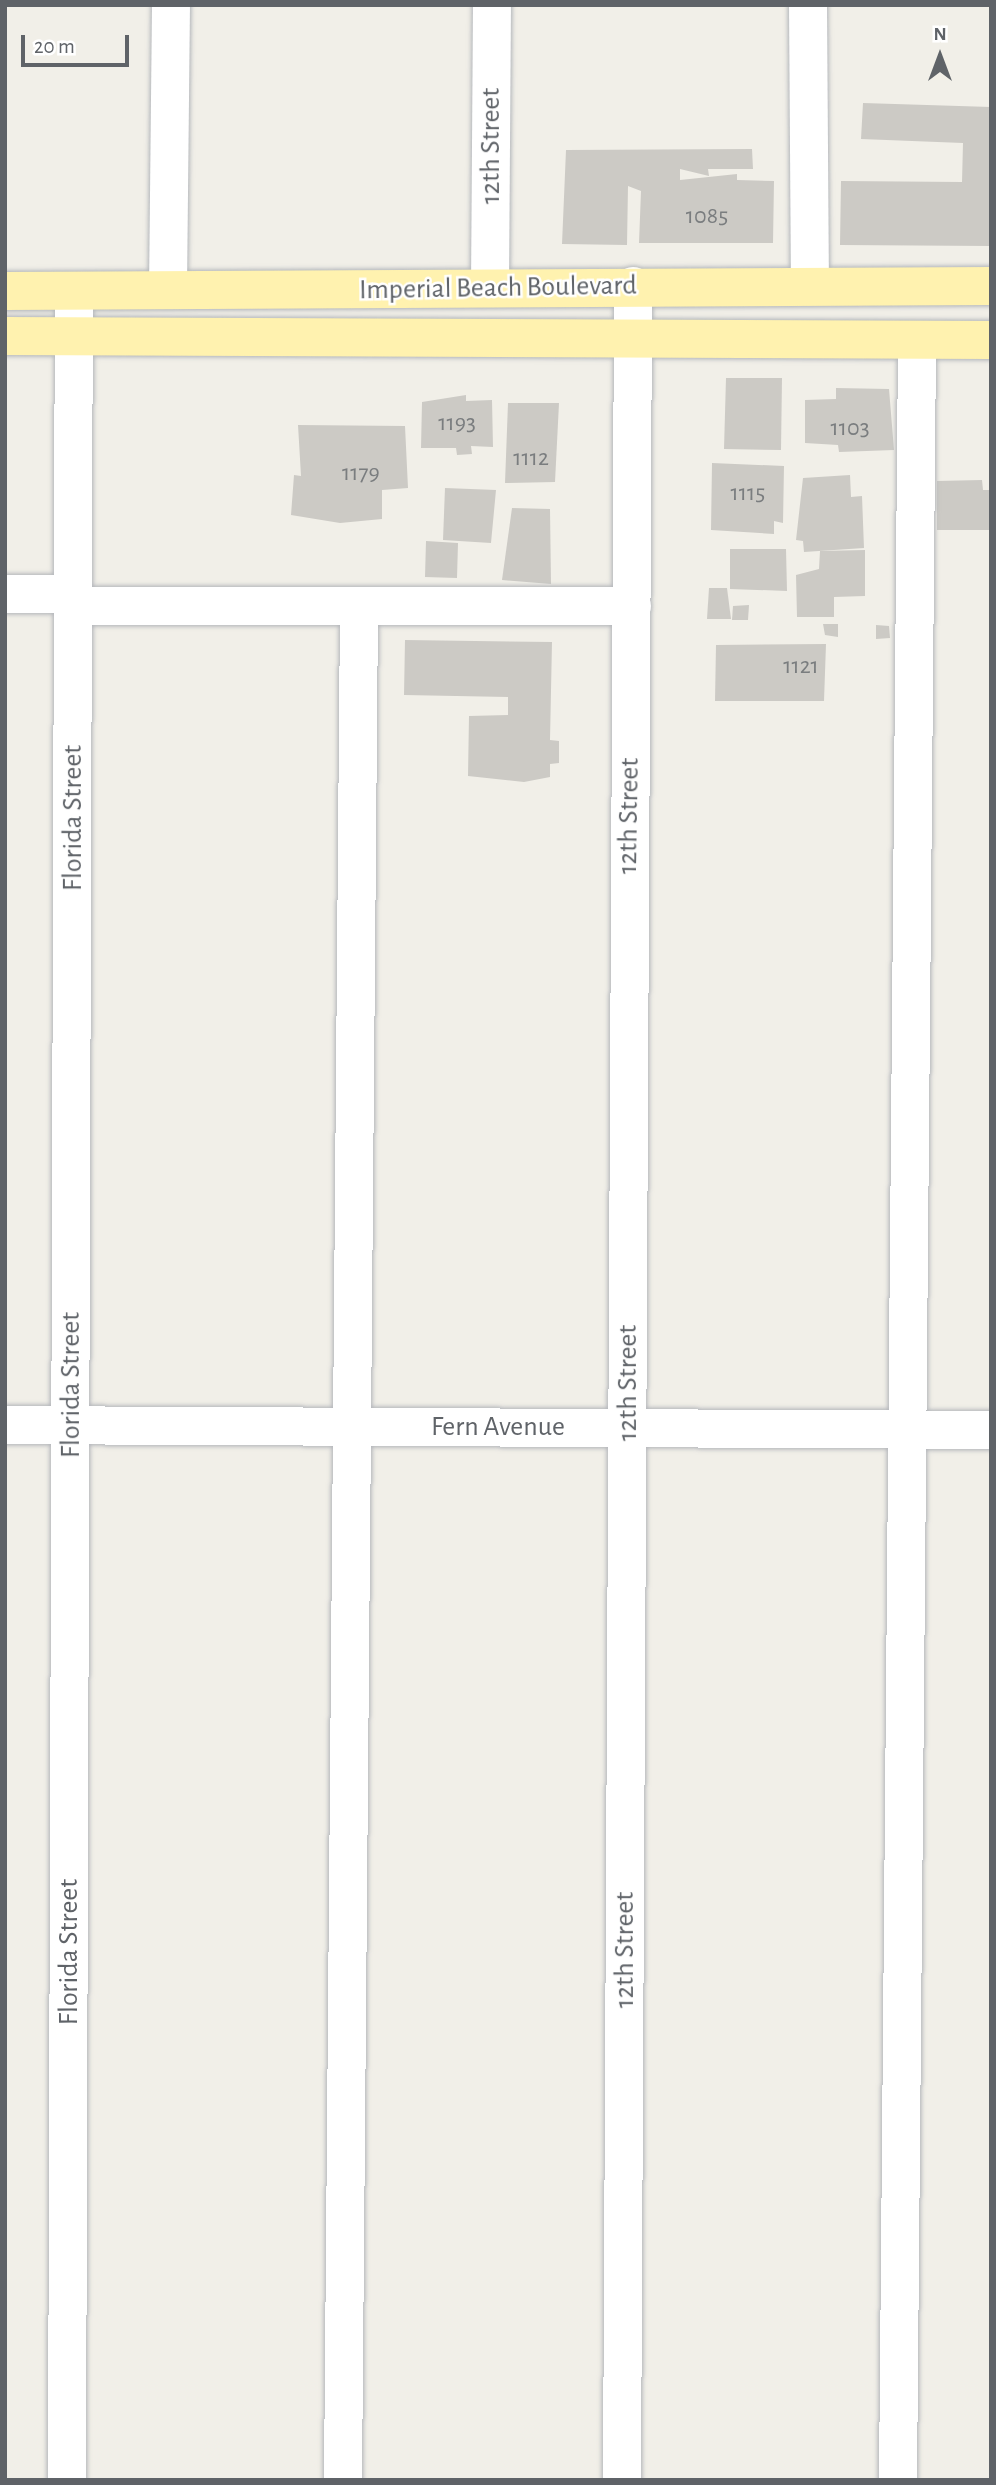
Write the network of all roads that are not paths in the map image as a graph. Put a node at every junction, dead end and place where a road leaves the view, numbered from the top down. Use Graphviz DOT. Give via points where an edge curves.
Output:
graph roads {
  1 [pos="171,5"];
  2 [pos="492,5"];
  3 [pos="808,5"];
  4 [pos="633,286"];
  5 [pos="810,286"];
  6 [pos="991,286"];
  7 [pos="491,288"];
  8 [pos="168,290"];
  9 [pos="5,291"];
  10 [pos="74,291"];
  11 [pos="74,335"];
  12 [pos="5,336"];
  13 [pos="633,338"];
  14 [pos="917,340"];
  15 [pos="991,340"];
  16 [pos="5,594"];
  17 [pos="73,600"];
  18 [pos="359,606"];
  19 [pos="632,606"];
  20 [pos="5,1425"];
  21 [pos="71,1426"];
  22 [pos="349,1427"];
  23 [pos="627,1428"];
  24 [pos="908,1429"];
  25 [pos="991,1430"];
  26 [pos="67,2480"];
  27 [pos="343,2480"];
  28 [pos="622,2480"];
  29 [pos="898,2480"];
  1 -- 8 [label="street"];
  2 -- 7 [label="street, 12th Street"];
  3 -- 5 [label="street"];
  4 -- 5 [label="main road, Imperial Beach Boulevard"];
  4 -- 7 [label="main road, Imperial Beach Boulevard"];
  4 -- 13 [label="street, 12th Street"];
  5 -- 6 [label="main road, Imperial Beach Boulevard"];
  7 -- 8 [label="main road, Imperial Beach Boulevard"];
  8 -- 10 [label="main road, Imperial Beach Boulevard"];
  9 -- 10 [label="main road, Imperial Beach Boulevard"];
  10 -- 11 [label="street, Florida Street"];
  11 -- 12 [label="main road, Imperial Beach Boulevard"];
  11 -- 13 [label="main road, Imperial Beach Boulevard"];
  11 -- 17 [label="street, Florida Street"];
  13 -- 14 [label="main road, Imperial Beach Boulevard"];
  13 -- 19 [label="street, 12th Street"];
  14 -- 15 [label="main road, Imperial Beach Boulevard"];
  14 -- 24 [label="street"];
  16 -- 17 [label="street"];
  17 -- 18 [label="street"];
  17 -- 21 [label="street, Florida Street"];
  18 -- 19 [label="street"];
  18 -- 22 [label="street"];
  19 -- 23 [label="street, 12th Street"];
  20 -- 21 [label="street, Fern Avenue"];
  21 -- 22 [label="street, Fern Avenue"];
  21 -- 26 [label="street, Florida Street"];
  22 -- 23 [label="street, Fern Avenue"];
  22 -- 27 [label="street"];
  23 -- 24 [label="street, Fern Avenue"];
  23 -- 28 [label="street, 12th Street"];
  24 -- 25 [label="street, Fern Avenue"];
  24 -- 29 [label="street"];
}
